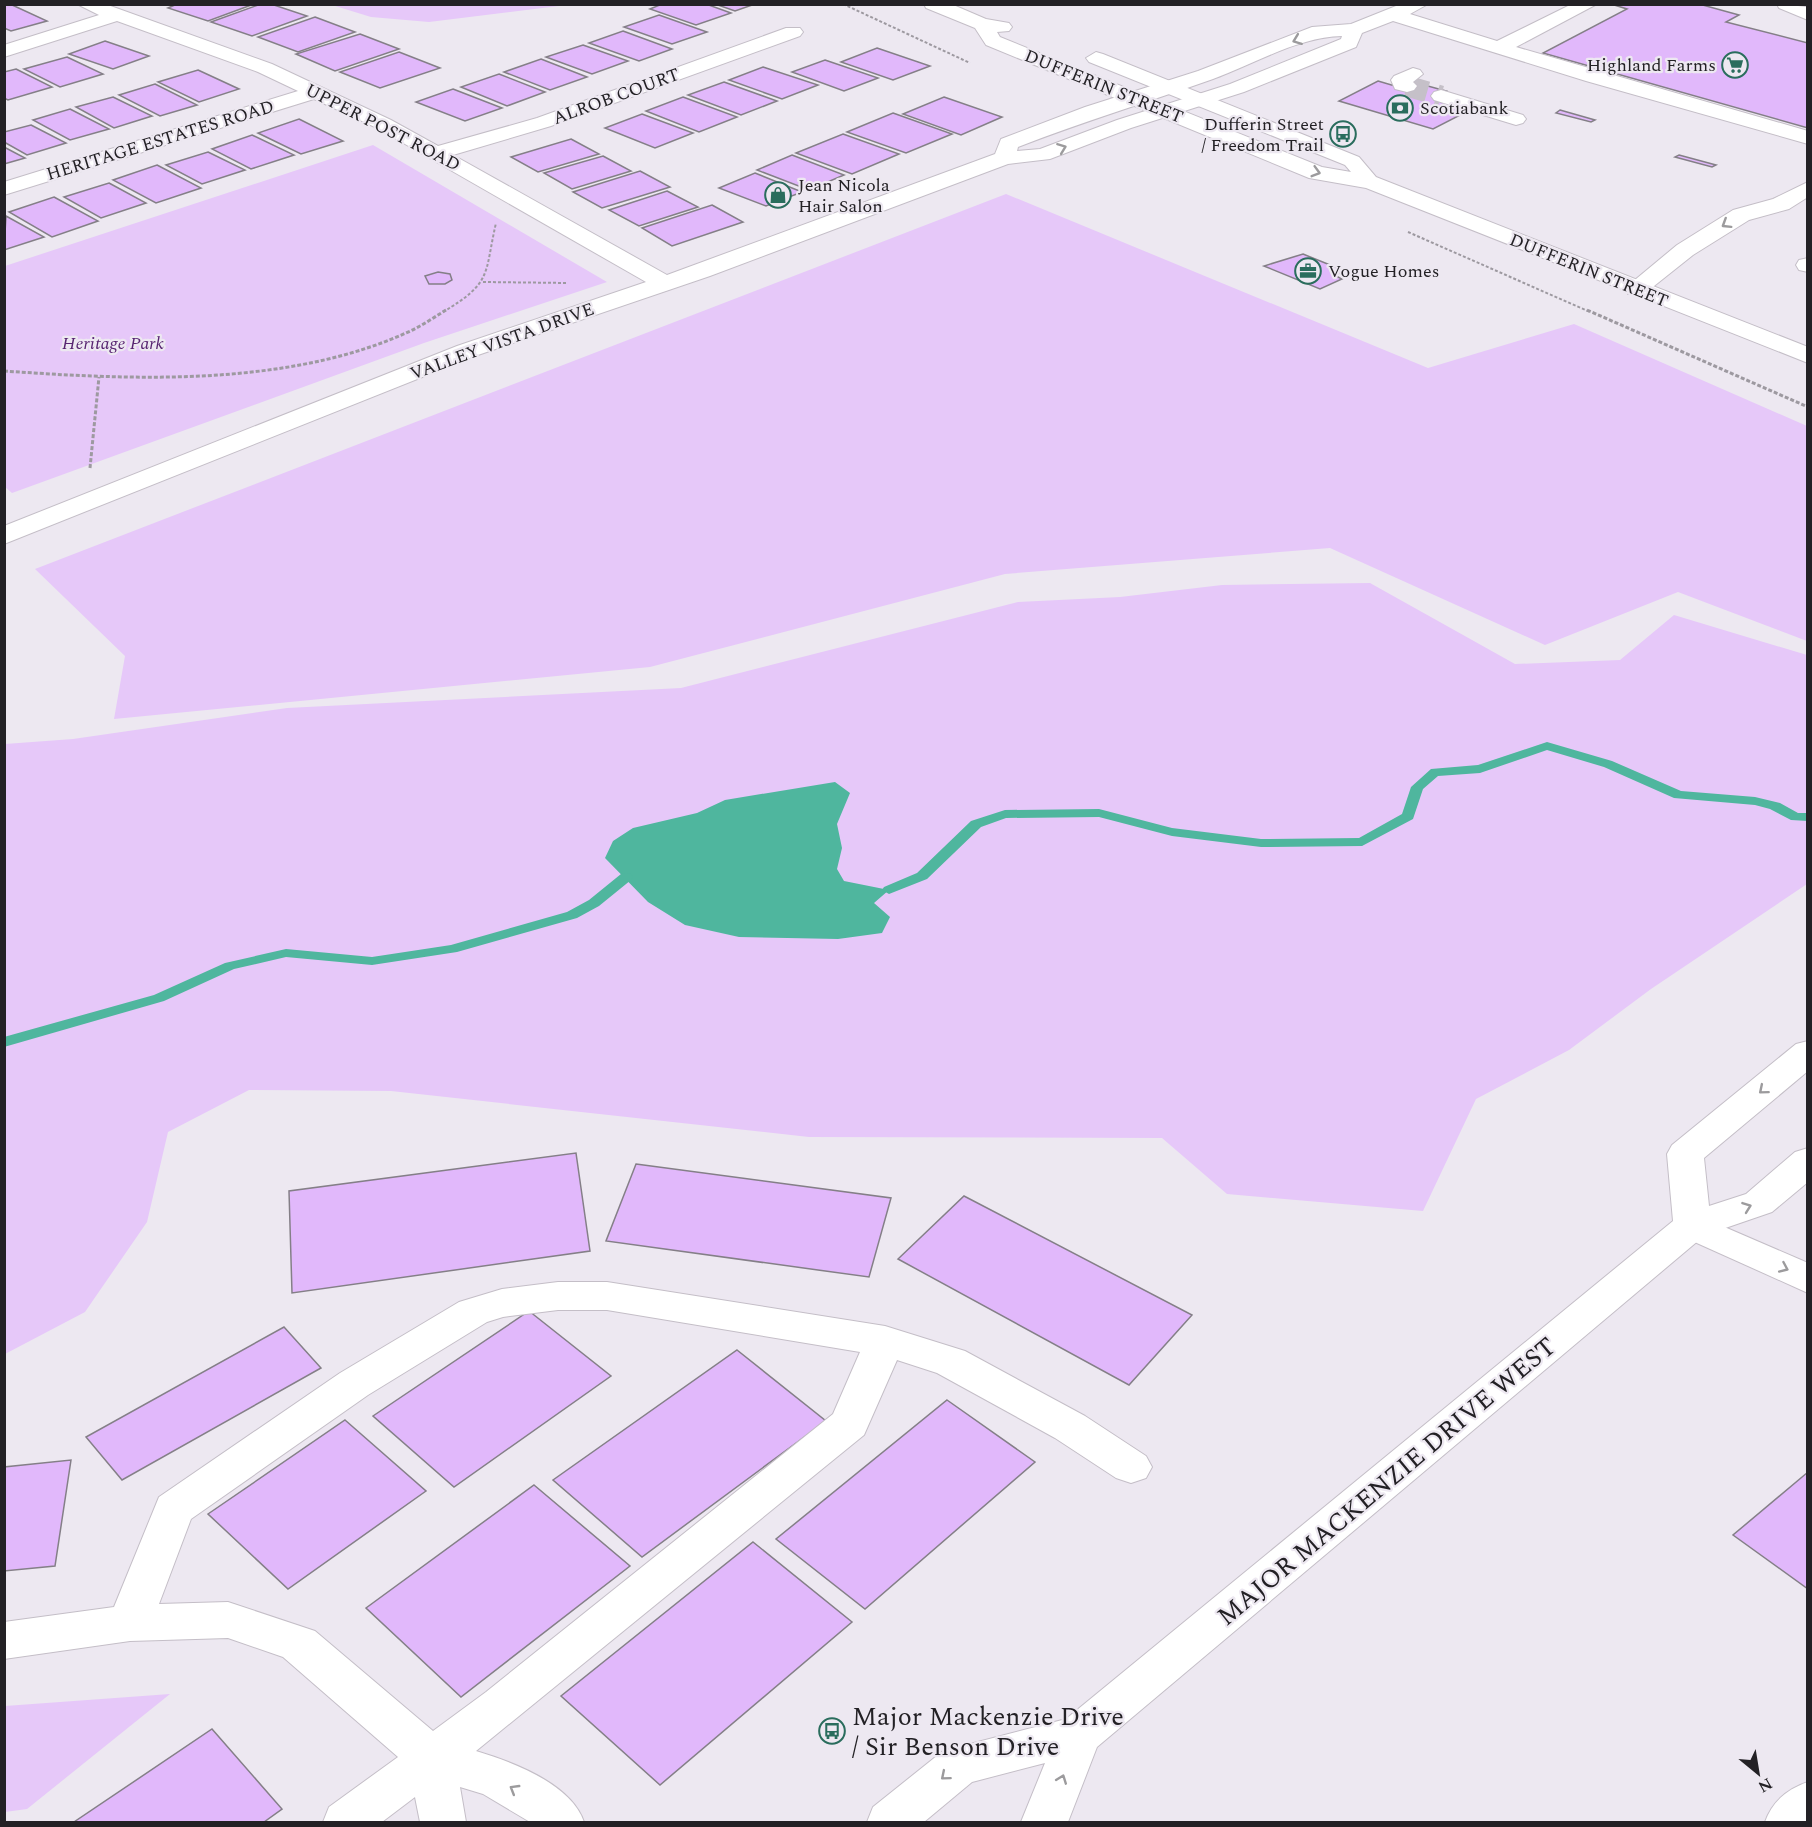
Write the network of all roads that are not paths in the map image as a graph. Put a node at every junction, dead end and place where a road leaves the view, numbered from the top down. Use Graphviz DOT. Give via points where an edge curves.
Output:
graph roads {
  1 [pos="86,4"];
  2 [pos="933,4"];
  3 [pos="1419,4"];
  4 [pos="1588,4"];
  5 [pos="1786,4"];
  6 [pos="1808,14"];
  7 [pos="1393,15"];
  8 [pos="115,16"];
  9 [pos="982,24"];
  10 [pos="1020,30"];
  11 [pos="1354,30"];
  12 [pos="792,32"];
  13 [pos="1500,47"];
  14 [pos="4,51"];
  15 [pos="1080,52"];
  16 [pos="1167,87"];
  17 [pos="315,92"];
  18 [pos="1441,96"];
  19 [pos="1133,98"];
  20 [pos="1200,100"];
  21 [pos="1164,111"];
  22 [pos="1516,119"];
  23 [pos="1808,138"];
  24 [pos="437,153"];
  25 [pos="1005,158"];
  26 [pos="1371,182"];
  27 [pos="1808,188"];
  28 [pos="4,189"];
  29 [pos="1781,204"];
  30 [pos="1750,236"];
  31 [pos="1711,260"];
  32 [pos="664,284"];
  33 [pos="1636,289"];
  34 [pos="1808,356"];
  35 [pos="4,536"];
  36 [pos="1808,1052"];
  37 [pos="1808,1161"];
  38 [pos="1692,1226"];
  39 [pos="1808,1279"];
  40 [pos="885,1341"];
  41 [pos="1131,1467"];
  42 [pos="130,1623"];
  43 [pos="4,1641"];
  44 [pos="1079,1735"];
  45 [pos="431,1758"];
  46 [pos="1808,1802"];
  47 [pos="346,1822"];
  48 [pos="443,1822"];
  49 [pos="561,1822"];
  50 [pos="890,1822"];
  51 [pos="1045,1822"];
  52 [pos="1788,1822"];
  1 -- 8 [label="street, UPPER POST ROAD"];
  2 -- 9 [label="street, DUFFERIN STREET"];
  3 -- 7 [label="street"];
  4 -- 13 [label="street"];
  5 -- 6 [label="street"];
  7 -- 11 [label="street"];
  7 -- 13 [label="street"];
  8 -- 14 [label="street"];
  8 -- 17 [label="street, UPPER POST ROAD" via="256,65"];
  9 -- 10 [label="street, DUFFERIN STREET"];
  9 -- 19 [label="street, DUFFERIN STREET" via="993,41"];
  11 -- 16 [label="street, one-way" via="1319,31"];
  11 -- 20 [label="street, VALLEY VISTA DRIVE" via="1349,43"];
  12 -- 24 [label="street, ALROB COURT" via="544,122"];
  13 -- 23 [label="street"];
  15 -- 16 [label="street, DUFFERIN STREET"];
  16 -- 19 [label="street"];
  16 -- 20 [label="street, DUFFERIN STREET"];
  17 -- 24 [label="street, UPPER POST ROAD"];
  17 -- 28 [label="street, HERITAGE ESTATES ROAD"];
  18 -- 22 [label="street"];
  19 -- 21 [label="street, DUFFERIN STREET"];
  19 -- 25 [label="street, VALLEY VISTA DRIVE" via="1008,143"];
  20 -- 21 [label="street, VALLEY VISTA DRIVE"];
  20 -- 26 [label="street, DUFFERIN STREET" via="1352,161"];
  25 -- 21 [label="street, VALLEY VISTA DRIVE, one-way" via="1043,155"];
  21 -- 26 [label="street, DUFFERIN STREET, one-way" via="1317,173"];
  24 -- 32 [label="street, UPPER POST ROAD"];
  25 -- 32 [label="street, VALLEY VISTA DRIVE"];
  26 -- 33 [label="street, DUFFERIN STREET"];
  27 -- 29 [label="street"];
  29 -- 30 [label="street" via="1770,224"];
  29 -- 33 [label="street, one-way" via="1741,215 1685,250"];
  31 -- 33 [label="street"];
  32 -- 35 [label="street, VALLEY VISTA DRIVE" via="466,351"];
  33 -- 34 [label="street, DUFFERIN STREET"];
  36 -- 38 [label="street, one-way" via="1685,1154"];
  38 -- 37 [label="street, MAJOR MACKENZIE DRIVE WEST, one-way" via="1759,1203"];
  38 -- 39 [label="street, one-way"];
  38 -- 44 [label="street, MAJOR MACKENZIE DRIVE WEST"];
  40 -- 41 [label="street" via="951,1362 1070,1427"];
  40 -- 42 [label="street" via="588,1295 502,1303 473,1312 354,1384 174,1509"];
  40 -- 45 [label="street" via="849,1424 502,1706"];
  42 -- 43 [label="street"];
  42 -- 45 [label="street" via="228,1620 299,1644"];
  44 -- 50 [label="street, MAJOR MACKENZIE DRIVE WEST, one-way" via="958,1765"];
  51 -- 44 [label="street, MAJOR MACKENZIE DRIVE WEST, one-way"];
  45 -- 47 [label="street"];
  45 -- 48 [label="street"];
  49 -- 45 [label="street, one-way" via="552,1811 497,1778"];
  46 -- 52 [label="street"];
}
